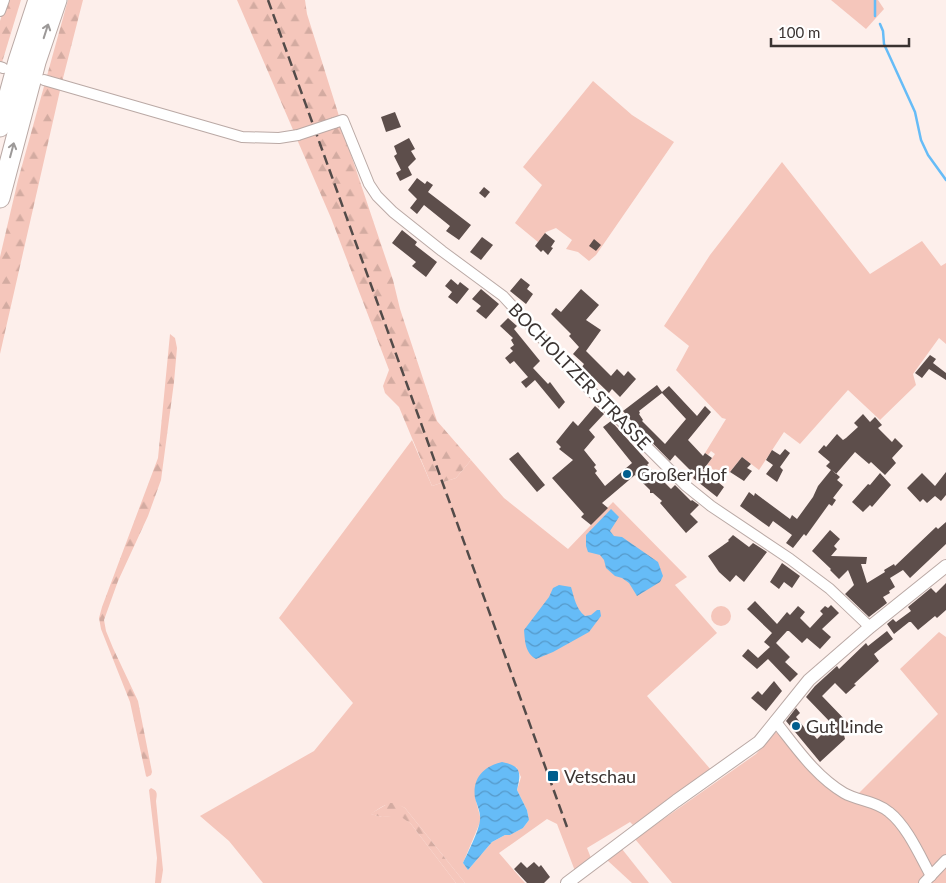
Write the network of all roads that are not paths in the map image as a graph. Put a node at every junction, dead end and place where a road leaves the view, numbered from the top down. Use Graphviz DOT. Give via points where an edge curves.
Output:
graph roads {
  1 [pos="4,0"];
  2 [pos="38,0"];
  3 [pos="56,0"];
  4 [pos="0,11"];
  5 [pos="44,80"];
  6 [pos="0,127"];
  7 [pos="0,198"];
  8 [pos="946,566"];
  9 [pos="870,627"];
  10 [pos="775,721"];
  11 [pos="946,860"];
  12 [pos="928,879"];
  13 [pos="567,883"];
  1 -- 4 [label="street"];
  2 -- 6 [label="highway"];
  7 -- 3 [label="highway, one-way"];
  5 -- 9 [label="street, BOCHOLTZER STRASSE, bridge" via="242,137 280,138 339,122 369,184 393,212 503,296 586,386 685,485 830,589"];
  8 -- 9 [label="street"];
  9 -- 10 [label="street" via="809,680"];
  10 -- 12 [label="street" via="828,782 848,796 880,806 895,817"];
  10 -- 13 [label="street" via="759,742"];
  11 -- 12 [label="street"];
}
